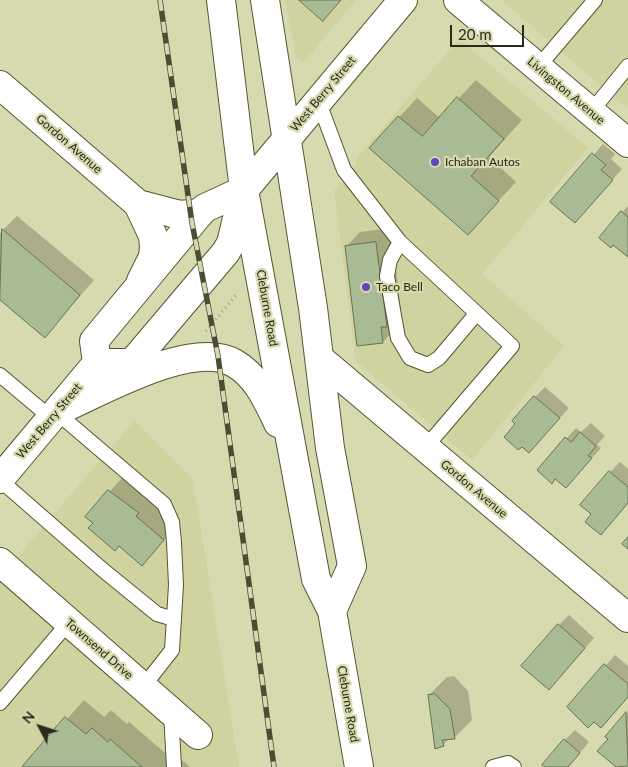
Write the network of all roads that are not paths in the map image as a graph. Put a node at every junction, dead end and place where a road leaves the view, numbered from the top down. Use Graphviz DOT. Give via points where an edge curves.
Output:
graph roads {
  1 [pos="221,0"];
  2 [pos="265,0"];
  3 [pos="403,0"];
  4 [pos="458,0"];
  5 [pos="595,0"];
  6 [pos="628,66"];
  7 [pos="538,67"];
  8 [pos="0,85"];
  9 [pos="318,100"];
  10 [pos="591,112"];
  11 [pos="287,138"];
  12 [pos="628,143"];
  13 [pos="244,190"];
  14 [pos="138,204"];
  15 [pos="200,213"];
  16 [pos="400,242"];
  17 [pos="138,287"];
  18 [pos="476,314"];
  19 [pos="320,359"];
  20 [pos="97,363"];
  21 [pos="0,375"];
  22 [pos="54,415"];
  23 [pos="425,448"];
  24 [pos="293,455"];
  25 [pos="0,478"];
  26 [pos="0,562"];
  27 [pos="332,612"];
  28 [pos="628,618"];
  29 [pos="174,619"];
  30 [pos="68,622"];
  31 [pos="143,687"];
  32 [pos="0,703"];
  33 [pos="171,711"];
  34 [pos="198,735"];
  35 [pos="174,767"];
  36 [pos="359,767"];
  37 [pos="493,767"];
  38 [pos="514,767"];
  1 -- 13 [label="main road, Cleburne Road"];
  2 -- 11 [label="main road"];
  3 -- 9 [label="main road, West Berry Street"];
  4 -- 7 [label="main road, Livingston Avenue"];
  5 -- 7 [label="lane"];
  6 -- 10 [label="lane"];
  7 -- 10 [label="main road, Livingston Avenue"];
  8 -- 14 [label="main road, Gordon Avenue"];
  9 -- 11 [label="main road, West Berry Street"];
  9 -- 16 [label="lane" via="344,170"];
  10 -- 12 [label="main road, Livingston Avenue"];
  11 -- 13 [label="main road, West Berry Street"];
  11 -- 19 [label="main road"];
  13 -- 15 [label="main road, West Berry Street"];
  13 -- 20 [label="main road, West Berry Street" via="226,252 152,341 132,363"];
  13 -- 24 [label="main road, Cleburne Road"];
  14 -- 15 [label="main road, Gordon Avenue" via="180,214"];
  14 -- 17 [label="main road, Gordon Avenue" via="153,236 154,246 153,257"];
  15 -- 17 [label="main road, West Berry Street"];
  16 -- 18 [label="lane"];
  16 -- 18 [label="lane" via="390,260 387,276 398,338 410,358 428,365 439,358"];
  17 -- 20 [label="main road, West Berry Street" via="94,341"];
  18 -- 23 [label="lane" via="512,346"];
  19 -- 23 [label="main road, Gordon Avenue"];
  19 -- 27 [label="main road" via="330,448 352,566"];
  20 -- 22 [label="main road, West Berry Street"];
  21 -- 22 [label="lane"];
  22 -- 24 [label="main road" via="151,370 183,359 218,356 234,362 262,390"];
  22 -- 25 [label="main road, West Berry Street"];
  22 -- 29 [label="lane" via="164,504 172,522 174,542"];
  23 -- 28 [label="main road, Gordon Avenue"];
  24 -- 27 [label="main road, Cleburne Road" via="316,579"];
  25 -- 29 [label="lane" via="157,614"];
  26 -- 30 [label="main road, Townsend Drive"];
  27 -- 36 [label="main road, Cleburne Road"];
  29 -- 31 [label="lane" via="172,650"];
  30 -- 31 [label="main road, Townsend Drive"];
  30 -- 32 [label="lane"];
  31 -- 33 [label="main road, Townsend Drive"];
  33 -- 34 [label="main road, Townsend Drive"];
  33 -- 35 [label="lane"];
  37 -- 38 [label="lane" via="508,763"];
}
